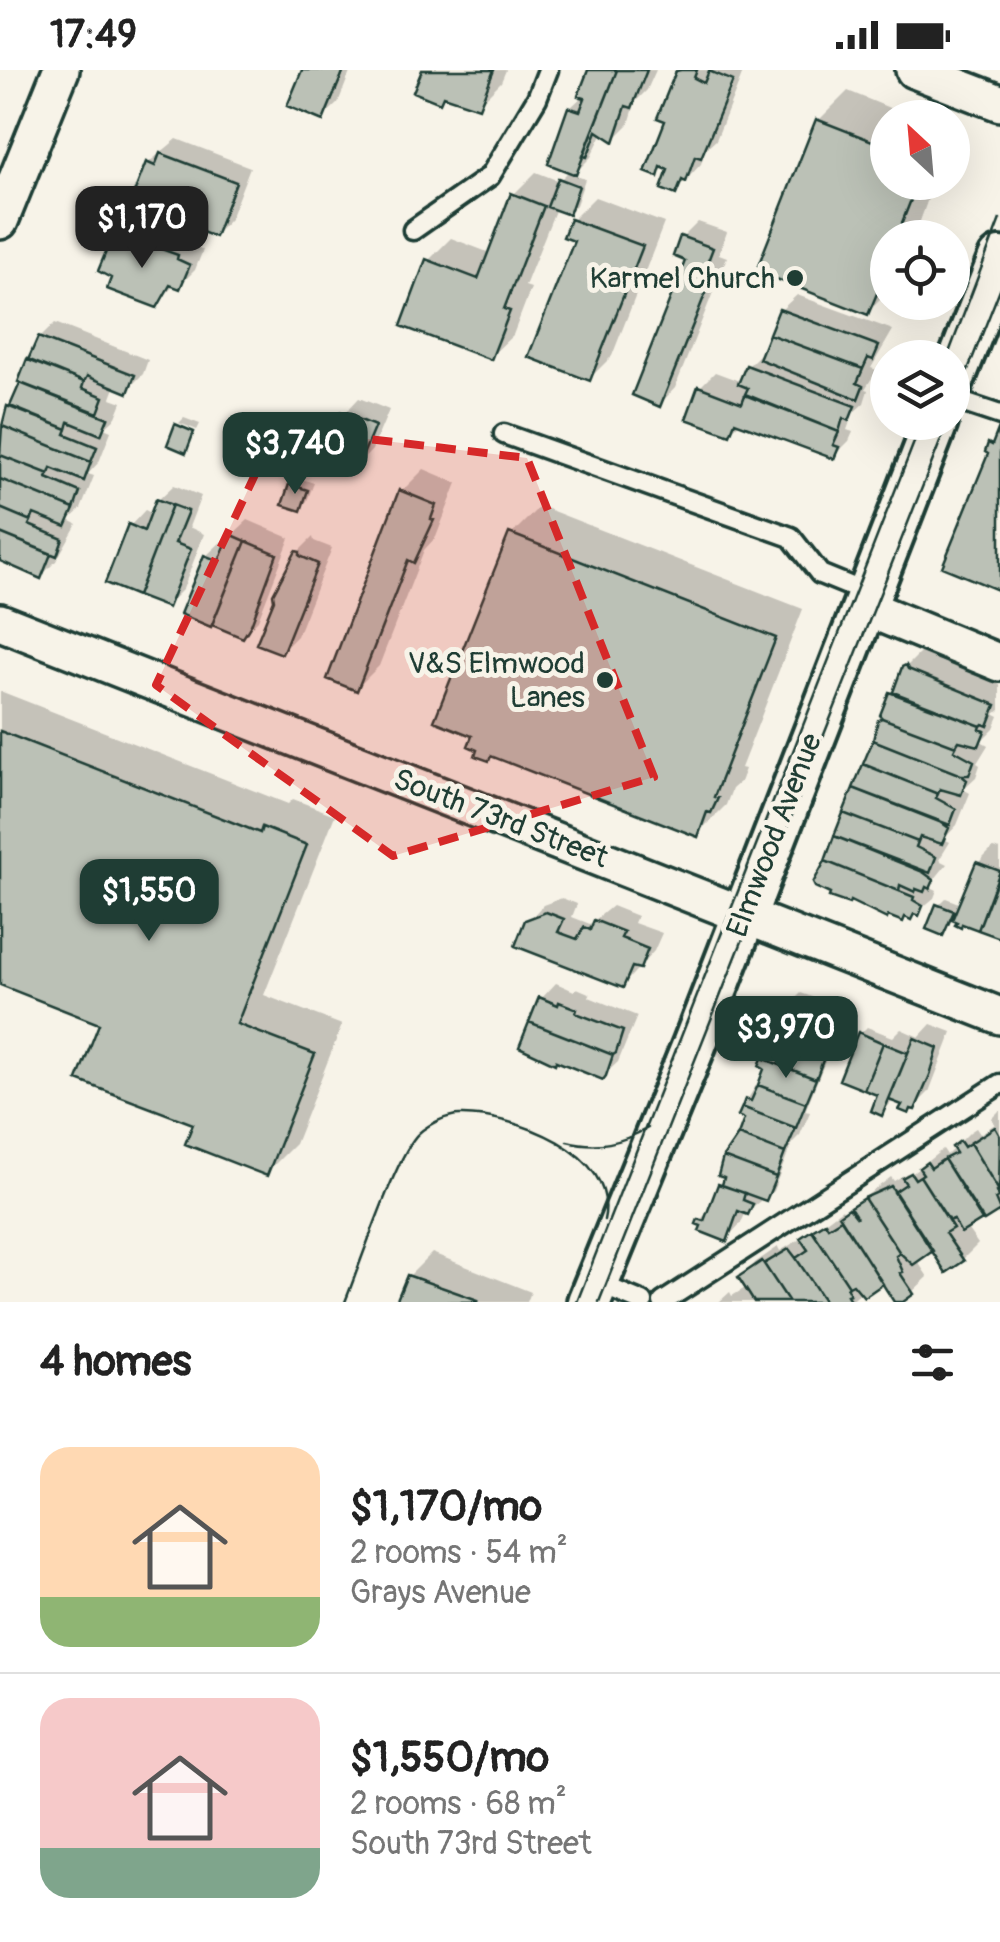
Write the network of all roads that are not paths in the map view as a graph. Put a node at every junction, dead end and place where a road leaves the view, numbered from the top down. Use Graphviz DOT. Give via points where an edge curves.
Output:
graph roads {
  1 [pos="61,70"];
  2 [pos="548,70"];
  3 [pos="914,70"];
  4 [pos="1000,103"];
  5 [pos="0,221"];
  6 [pos="413,230"];
  7 [pos="1000,258"];
  8 [pos="988,326"];
  9 [pos="970,354"];
  10 [pos="970,405"];
  11 [pos="1000,415"];
  12 [pos="504,434"];
  13 [pos="929,440"];
  14 [pos="866,600"];
  15 [pos="0,622"];
  16 [pos="1000,663"];
  17 [pos="744,913"];
  18 [pos="1000,1016"];
  19 [pos="1000,1084"];
  20 [pos="593,1292"];
  21 [pos="643,1302"];
  22 [pos="663,1302"];
  1 -- 5 [label="street"];
  2 -- 6 [label="lane" via="490,176"];
  3 -- 4 [label="street"];
  7 -- 8 [label="street"];
  8 -- 9 [label="street"];
  10 -- 11 [label="lane"];
  12 -- 14 [label="lane" via="791,537 820,574"];
  13 -- 14 [label="street, Elmwood Avenue"];
  14 -- 16 [label="street"];
  14 -- 17 [label="street, Elmwood Avenue"];
  15 -- 17 [label="street, South 73rd Street"];
  17 -- 18 [label="street, South 73rd Street"];
  17 -- 20 [label="street, Elmwood Avenue"];
  19 -- 22 [label="lane"];
  20 -- 21 [label="lane"];
}
